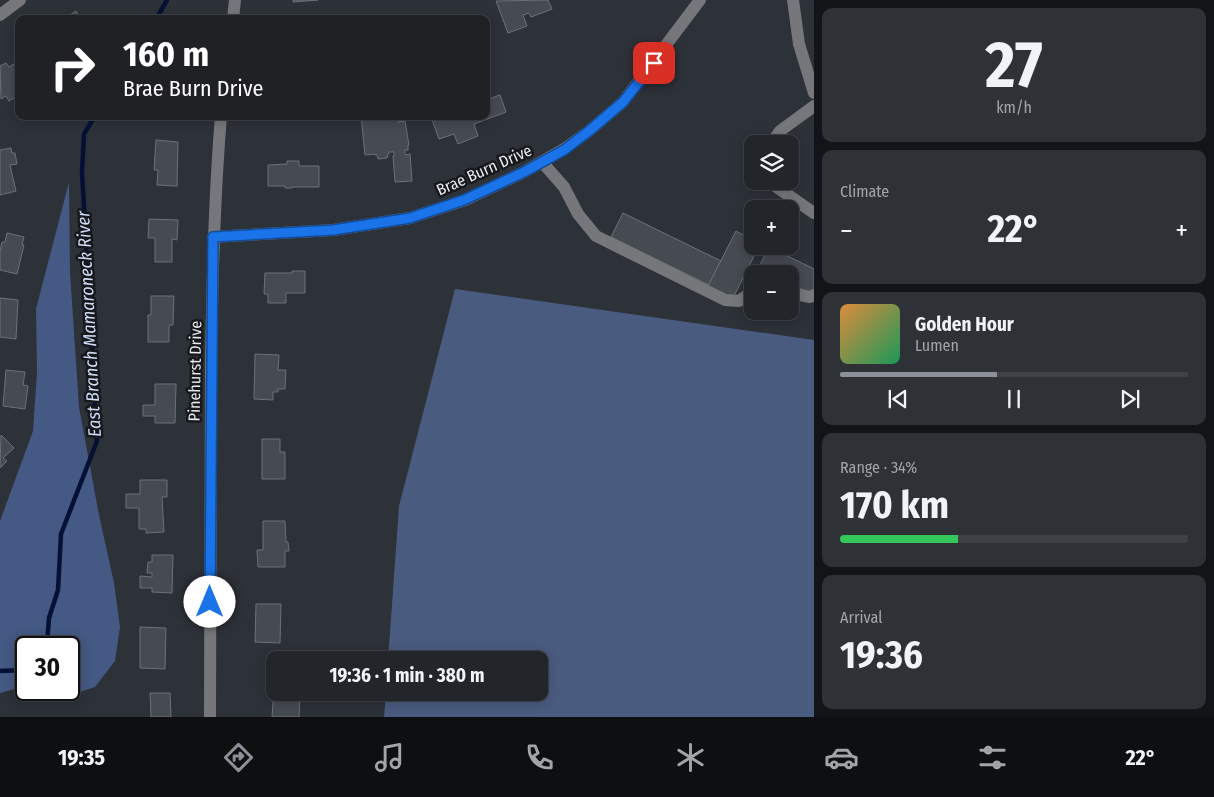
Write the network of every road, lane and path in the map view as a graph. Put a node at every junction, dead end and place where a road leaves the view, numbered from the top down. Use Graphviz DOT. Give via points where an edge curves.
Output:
graph roads {
  1 [pos="20,0"];
  2 [pos="235,0"];
  3 [pos="700,0"];
  4 [pos="793,0"];
  5 [pos="0,14"];
  6 [pos="233,15"];
  7 [pos="814,91"];
  8 [pos="814,106"];
  9 [pos="221,120"];
  10 [pos="777,135"];
  11 [pos="542,162"];
  12 [pos="781,190"];
  13 [pos="814,213"];
  14 [pos="213,237"];
  15 [pos="799,294"];
  16 [pos="814,295"];
  17 [pos="744,298"];
  18 [pos="210,717"];
  1 -- 5 [label="street"];
  2 -- 6 [label="street"];
  3 -- 11 [label="street, Brae Burn Drive" via="623,102 564,150"];
  4 -- 7 [label="street" via="799,44"];
  8 -- 10 [label="street"];
  9 -- 14 [label="street, Pinehurst Drive"];
  11 -- 14 [label="street, Brae Burn Drive" via="464,200 410,218 333,230"];
  11 -- 17 [label="street" via="564,187 578,214 596,236 724,300 739,301"];
  12 -- 13 [label="street"];
  14 -- 18 [label="street, Pinehurst Drive"];
  15 -- 16 [label="street"];
}
